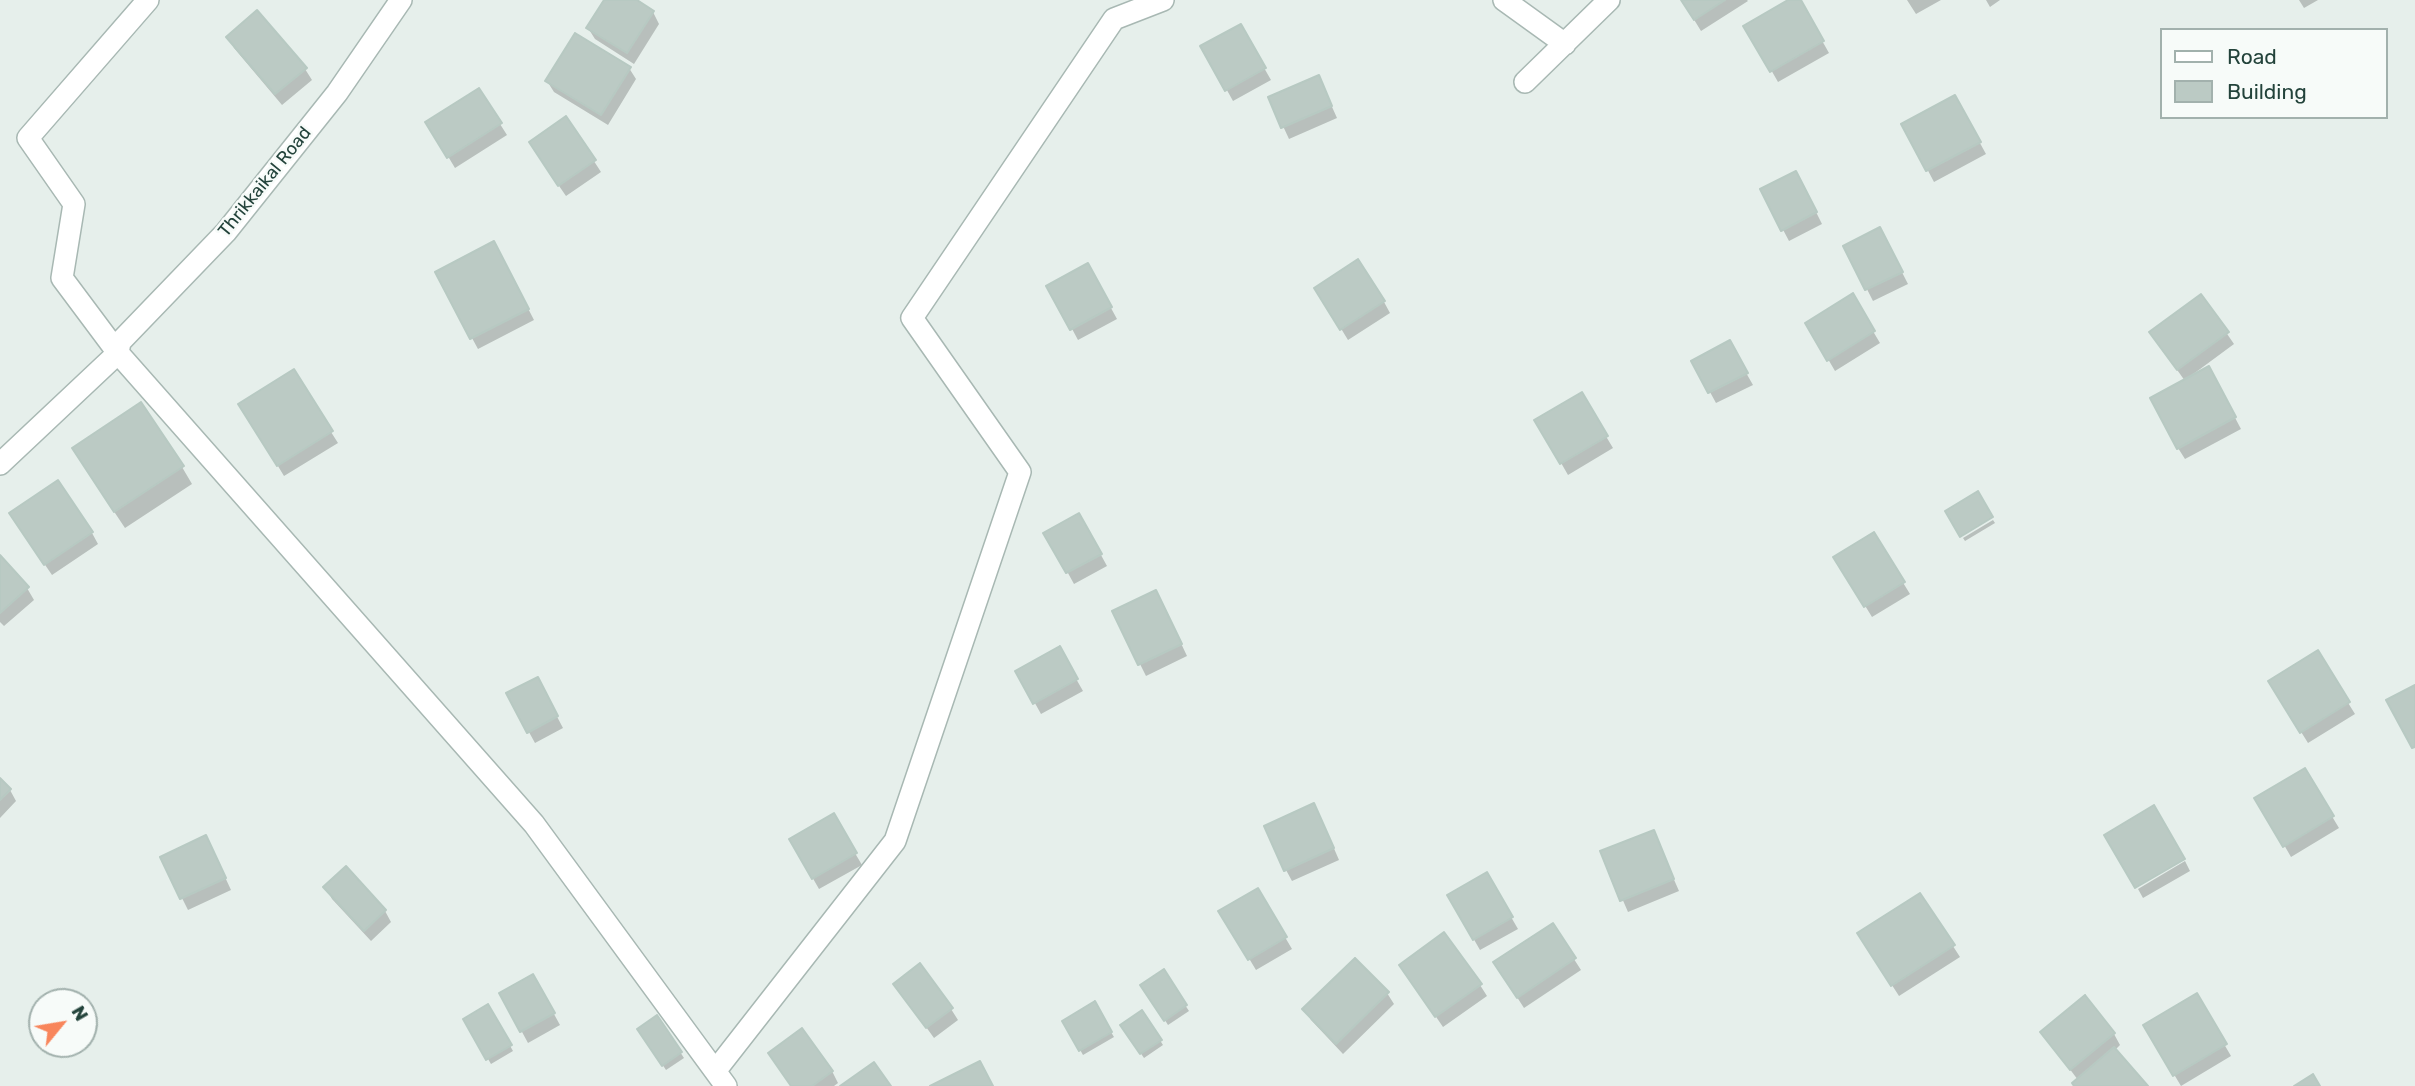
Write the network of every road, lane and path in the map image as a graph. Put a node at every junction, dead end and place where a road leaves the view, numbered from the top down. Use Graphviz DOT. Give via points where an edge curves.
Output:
graph roads {
  1 [pos="148,0"];
  2 [pos="401,0"];
  3 [pos="1163,0"];
  4 [pos="1504,0"];
  5 [pos="1609,0"];
  6 [pos="1564,44"];
  7 [pos="1525,82"];
  8 [pos="118,353"];
  9 [pos="0,464"];
  10 [pos="721,1078"];
  1 -- 8 [label="street" via="29,138 74,204 62,278"];
  2 -- 8 [label="street, Thrikkaikal Road" via="337,93 226,232 120,342"];
  3 -- 10 [label="street" via="1114,19 912,318 1020,472 895,841"];
  4 -- 6 [label="street"];
  5 -- 6 [label="street"];
  6 -- 7 [label="street"];
  8 -- 9 [label="street, Thrikkaikal Road"];
  8 -- 10 [label="street" via="534,824"];
}
